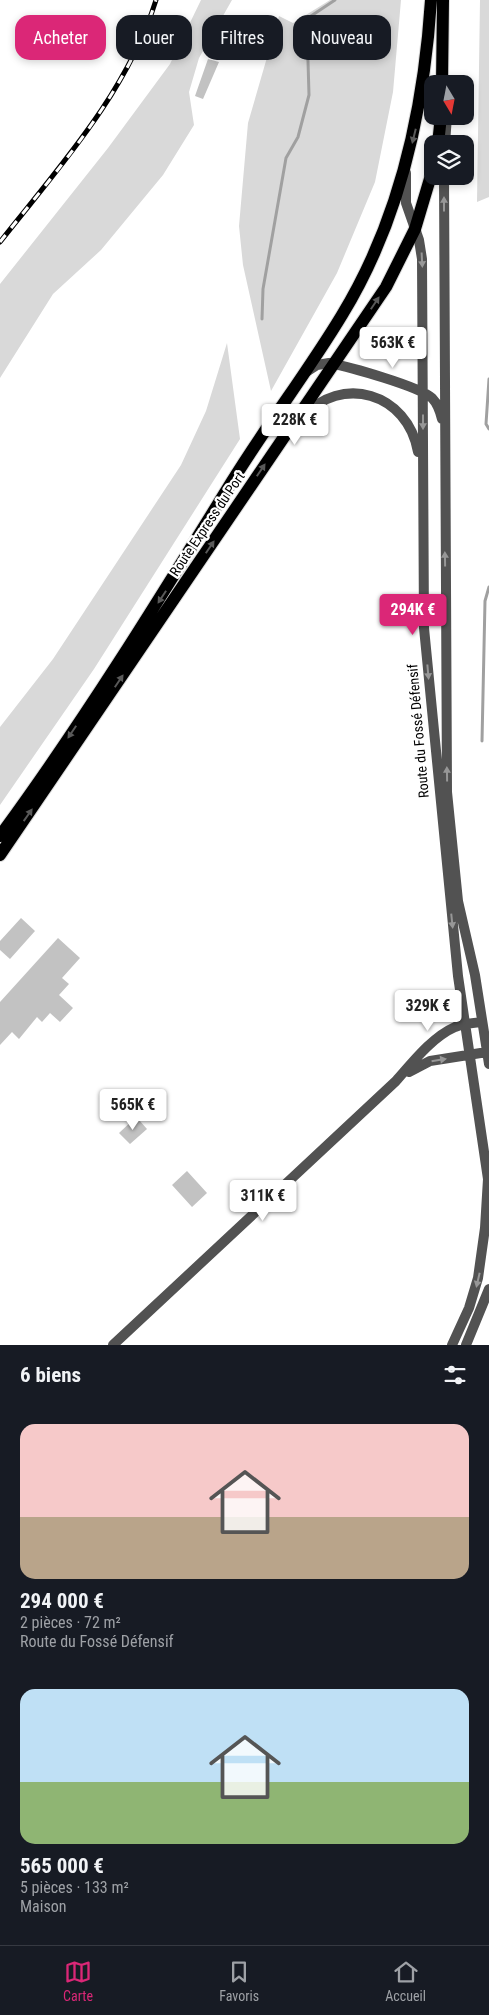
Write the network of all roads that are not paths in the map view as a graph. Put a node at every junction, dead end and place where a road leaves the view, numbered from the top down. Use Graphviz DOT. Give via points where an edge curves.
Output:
graph roads {
  1 [pos="431,0"];
  2 [pos="443,0"];
  3 [pos="447,0"];
  4 [pos="442,75"];
  5 [pos="448,75"];
  6 [pos="407,161"];
  7 [pos="428,185"];
  8 [pos="444,185"];
  9 [pos="415,229"];
  10 [pos="333,364"];
  11 [pos="304,373"];
  12 [pos="422,392"];
  13 [pos="299,418"];
  14 [pos="445,437"];
  15 [pos="423,490"];
  16 [pos="0,836"];
  17 [pos="0,855"];
  18 [pos="482,1022"];
  19 [pos="465,1024"];
  20 [pos="487,1052"];
  21 [pos="470,1055"];
  22 [pos="489,1064"];
  23 [pos="396,1081"];
  24 [pos="486,1251"];
  25 [pos="489,1260"];
  26 [pos="489,1289"];
  27 [pos="489,1310"];
  28 [pos="112,1345"];
  29 [pos="452,1345"];
  30 [pos="466,1345"];
  1 -- 6 [label="main road, Route du Fossé Défensif, one-way" via="423,90"];
  2 -- 4 [label="main road"];
  3 -- 5 [label="street"];
  6 -- 9 [label="street, Route du Fossé Défensif" via="405,197"];
  6 -- 11 [label="main road, Route Express du Port" via="364,273 342,315"];
  7 -- 9 [label="main road, Route Express du Port"];
  14 -- 8 [label="street, Route du Fossé Défensif, one-way"];
  10 -- 9 [label="main road, Route Express du Port, one-way" via="390,280"];
  9 -- 12 [label="street, Route du Fossé Défensif, one-way" via="422,259"];
  10 -- 11 [label="street" via="321,364"];
  10 -- 12 [label="street"];
  10 -- 13 [label="main road, Route Express du Port"];
  11 -- 16 [label="main road, Route Express du Port, one-way" via="165,592"];
  12 -- 14 [label="street" via="438,406"];
  12 -- 15 [label="street, Route du Fossé Défensif, one-way"];
  13 -- 15 [label="street" via="318,402 332,396 357,393 383,400 399,413 412,432 418,447"];
  17 -- 13 [label="main road, Route Express du Port, one-way"];
  18 -- 14 [label="street, Route du Fossé Défensif, one-way" via="458,901 448,803"];
  15 -- 19 [label="street, Route du Fossé Défensif, one-way" via="424,628 445,862"];
  18 -- 19 [label="street"];
  18 -- 20 [label="street, Route du Fossé Défensif"];
  19 -- 21 [label="street, Route du Fossé Défensif"];
  19 -- 23 [label="street" via="443,1034"];
  20 -- 21 [label="street"];
  20 -- 22 [label="street, Route du Fossé Défensif"];
  23 -- 21 [label="street, one-way" via="425,1063"];
  21 -- 24 [label="street, Route du Fossé Défensif" via="487,1170"];
  23 -- 28 [label="street"];
  24 -- 25 [label="street"];
  24 -- 29 [label="street, Route du Fossé Défensif, one-way" via="475,1293"];
  26 -- 30 [label="street"];
  27 -- 30 [label="street"];
}
